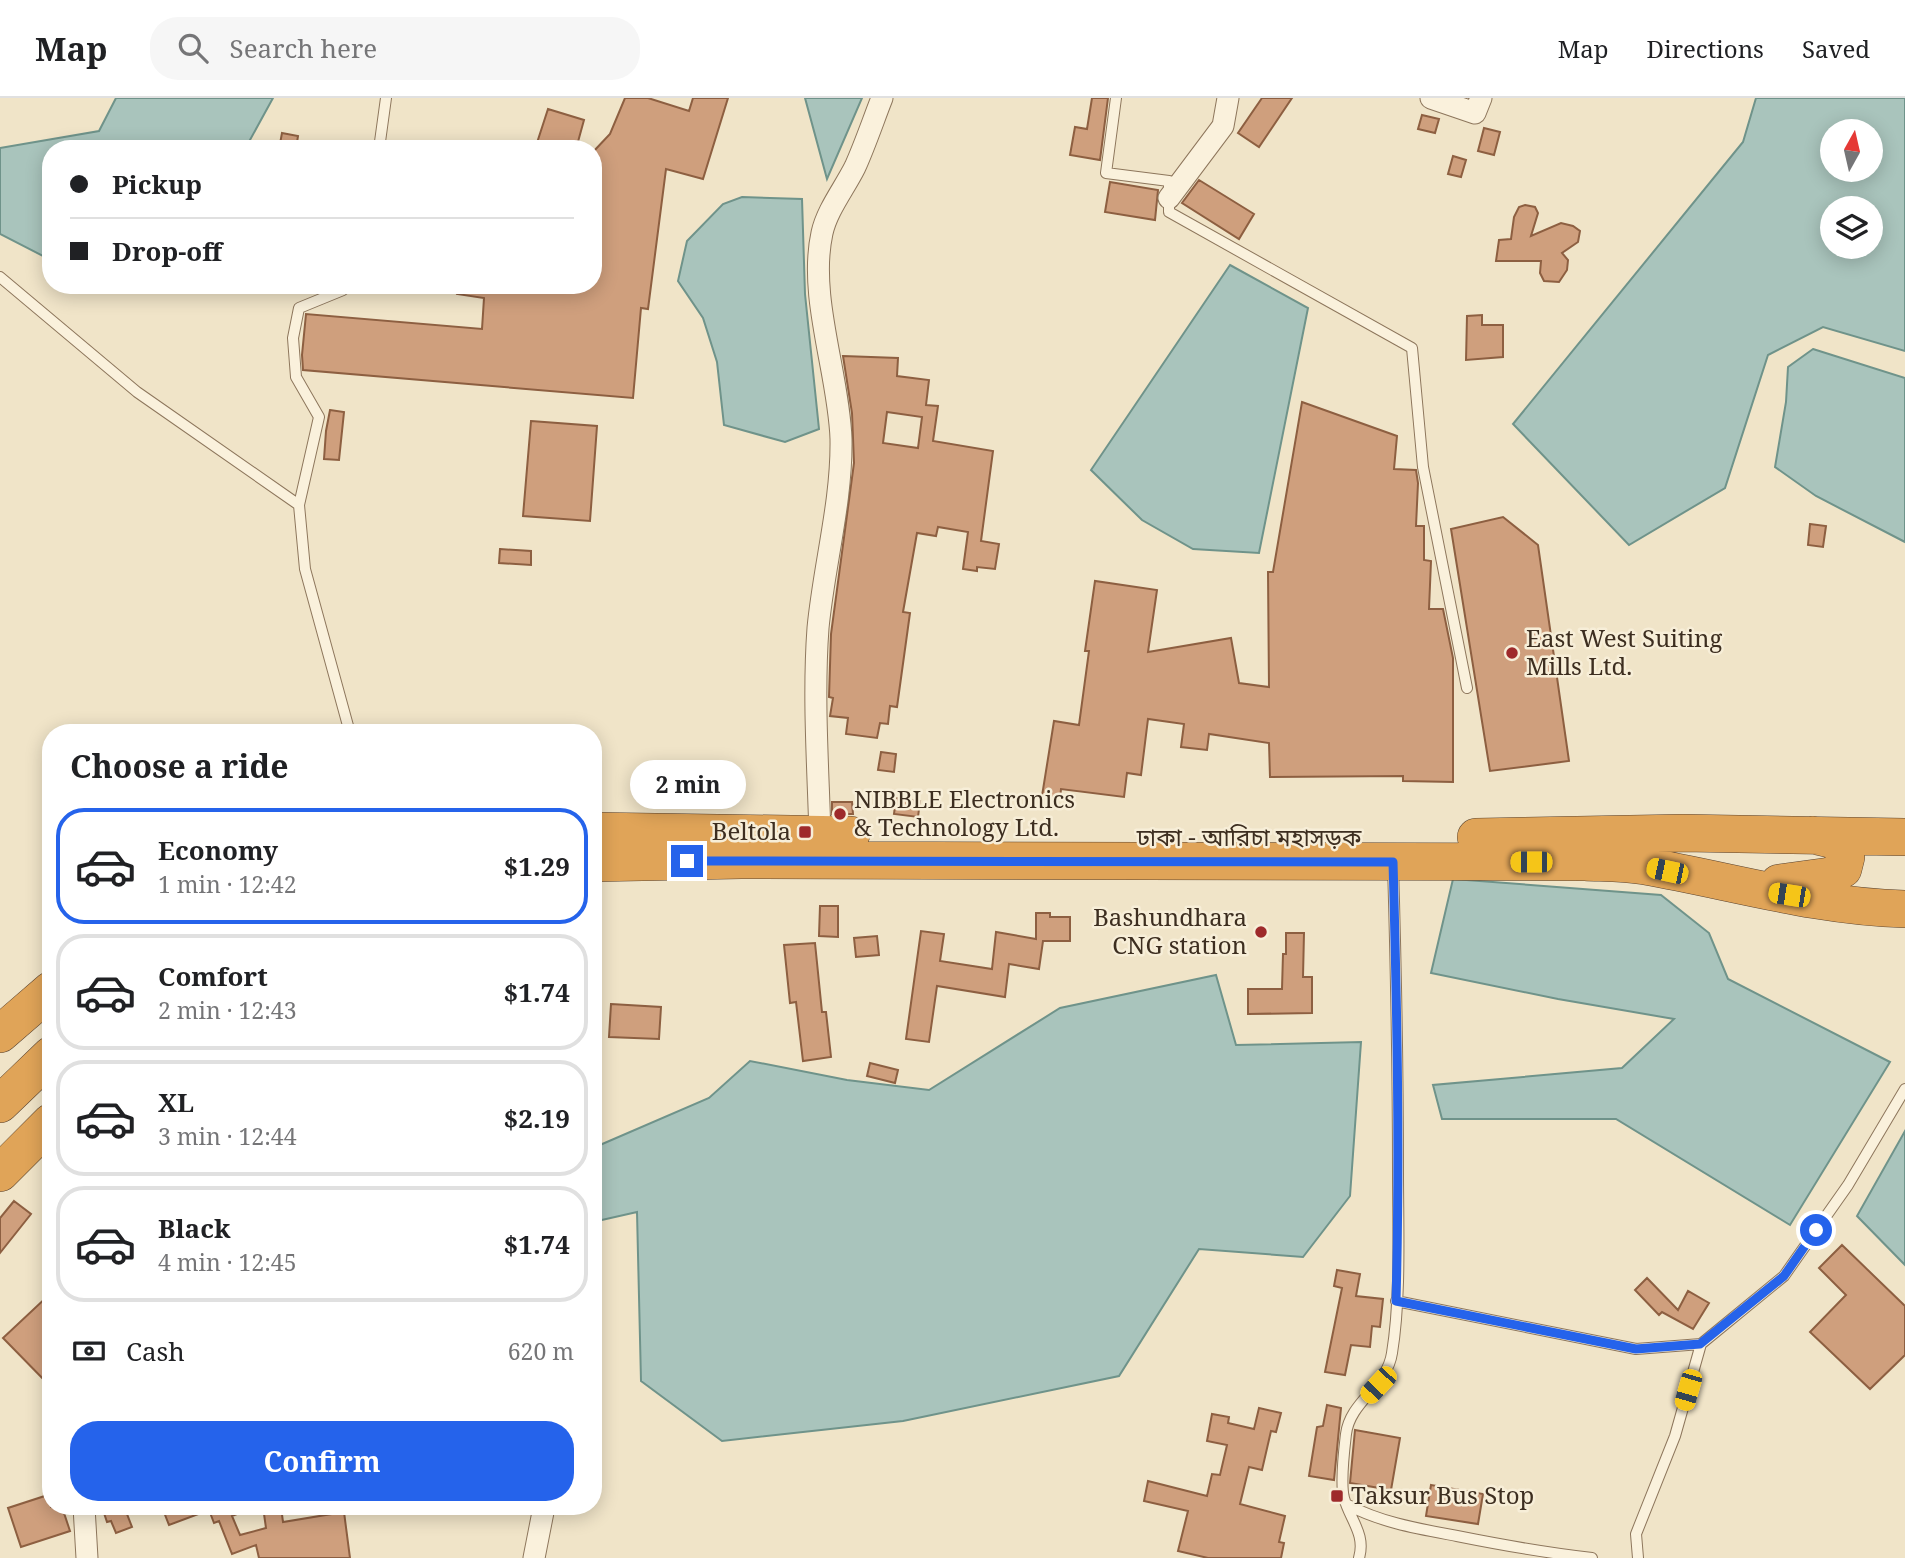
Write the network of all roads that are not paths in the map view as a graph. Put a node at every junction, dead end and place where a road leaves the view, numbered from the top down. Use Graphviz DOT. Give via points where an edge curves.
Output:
graph roads {
  1 [pos="386,98"];
  2 [pos="882,98"];
  3 [pos="1116,98"];
  4 [pos="1228,98"];
  5 [pos="1431,98"];
  6 [pos="1481,98"];
  7 [pos="380,140"];
  8 [pos="1169,198"];
  9 [pos="0,278"];
  10 [pos="333,294"];
  11 [pos="299,505"];
  12 [pos="1466,688"];
  13 [pos="347,724"];
  14 [pos="602,831"];
  15 [pos="1812,834"];
  16 [pos="820,835"];
  17 [pos="1905,837"];
  18 [pos="1393,862"];
  19 [pos="602,863"];
  20 [pos="1743,887"];
  21 [pos="1905,909"];
  22 [pos="42,998"];
  23 [pos="0,1034"];
  24 [pos="42,1064"];
  25 [pos="1905,1089"];
  26 [pos="0,1104"];
  27 [pos="0,1125"];
  28 [pos="42,1126"];
  29 [pos="42,1131"];
  30 [pos="0,1173"];
  31 [pos="1396,1301"];
  32 [pos="1700,1344"];
  33 [pos="1348,1506"];
  34 [pos="84,1515"];
  35 [pos="542,1515"];
  36 [pos="87,1558"];
  37 [pos="534,1558"];
  38 [pos="1359,1558"];
  39 [pos="1592,1558"];
  40 [pos="1636,1558"];
  1 -- 7 [label="lane"];
  2 -- 16 [label="street" via="822,232 820,254 823,312 841,438 816,663"];
  3 -- 8 [label="lane" via="1106,173 1169,181"];
  4 -- 8 [label="street" via="1223,126"];
  5 -- 6 [label="street" via="1475,113"];
  8 -- 12 [label="lane" via="1169,212 1412,348 1423,467"];
  9 -- 11 [label="lane" via="137,392"];
  10 -- 11 [label="lane" via="299,308 293,338 296,377 319,417"];
  11 -- 13 [label="lane" via="304,569"];
  14 -- 16 [label="highway, ঢাকা - আরিচা মহাসড়ক"];
  15 -- 16 [label="highway, ঢাকা - আরিচা মহাসড়ক" via="1392,839"];
  15 -- 17 [label="highway, ঢাকা - আরিচা মহাসড়ক"];
  15 -- 20 [label="highway" via="1844,846 1843,869 1830,876"];
  18 -- 19 [label="highway"];
  18 -- 20 [label="highway" via="1642,865"];
  18 -- 31 [label="lane" via="1398,1014"];
  20 -- 21 [label="highway" via="1866,908"];
  22 -- 23 [label="highway"];
  24 -- 26 [label="highway"];
  25 -- 32 [label="lane" via="1848,1185 1784,1276"];
  27 -- 28 [label="highway" via="27,1132"];
  29 -- 30 [label="highway"];
  31 -- 32 [label="lane" via="1636,1349"];
  31 -- 33 [label="lane" via="1388,1367 1356,1409 1346,1432 1344,1488"];
  32 -- 40 [label="lane" via="1675,1436 1636,1534"];
  33 -- 38 [label="lane" via="1361,1536"];
  33 -- 39 [label="lane" via="1369,1517 1410,1527"];
  34 -- 36 [label="street"];
  35 -- 37 [label="street"];
}
